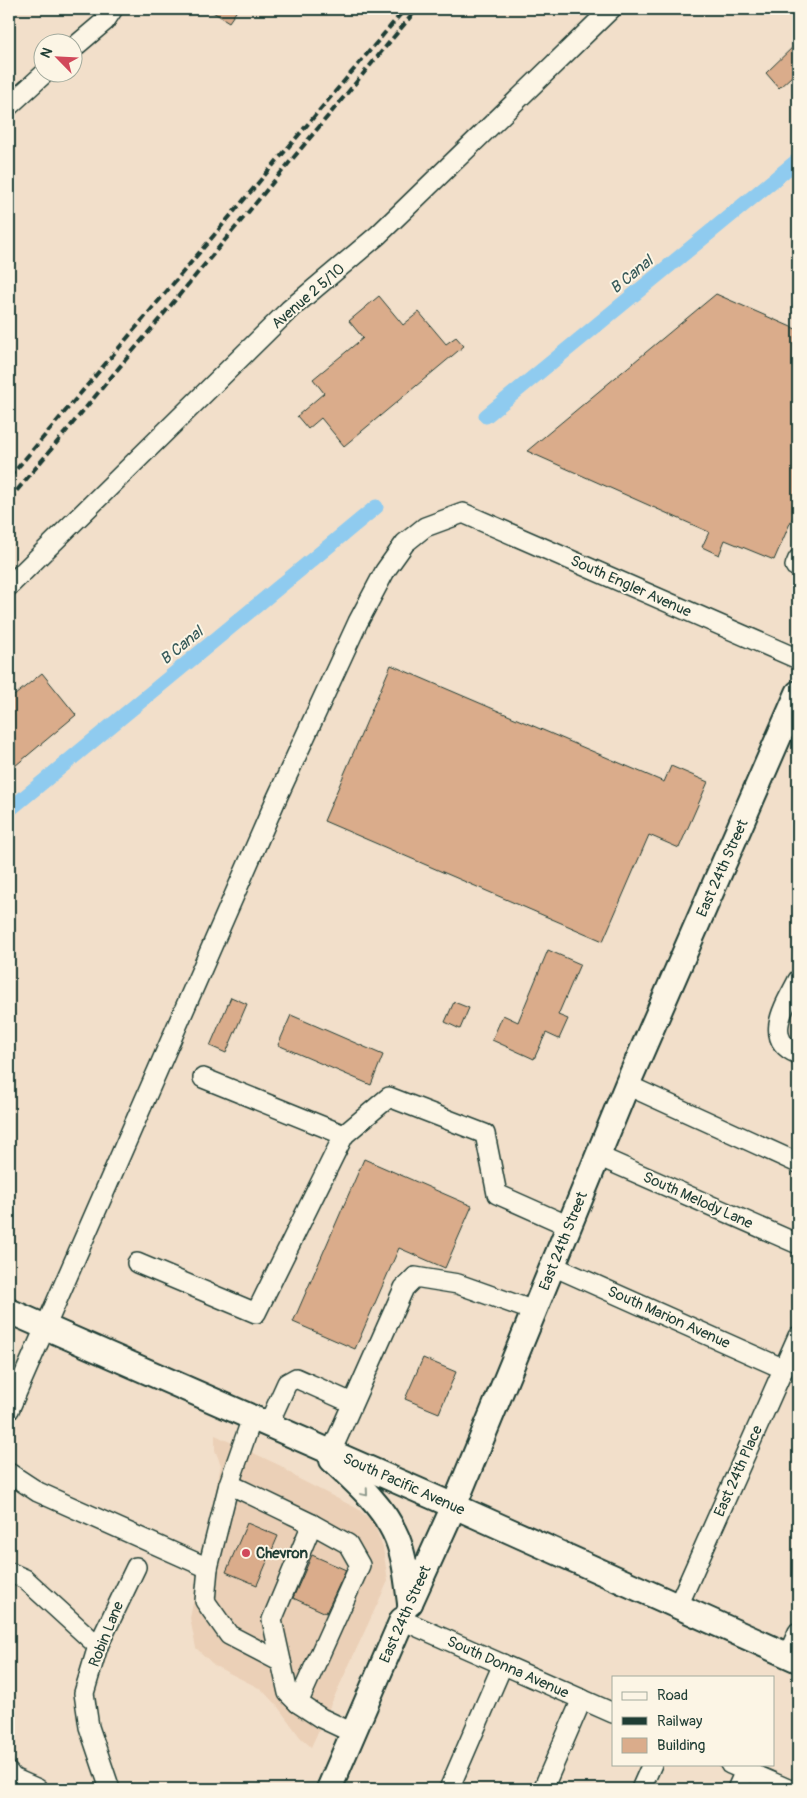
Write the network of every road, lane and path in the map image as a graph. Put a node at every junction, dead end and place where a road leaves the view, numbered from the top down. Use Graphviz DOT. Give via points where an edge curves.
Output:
graph roads {
  1 [pos="113,9"];
  2 [pos="611,9"];
  3 [pos="82,41"];
  4 [pos="35,82"];
  5 [pos="9,106"];
  6 [pos="798,559"];
  7 [pos="798,567"];
  8 [pos="9,586"];
  9 [pos="798,660"];
  10 [pos="798,693"];
  11 [pos="798,980"];
  12 [pos="798,1054"];
  13 [pos="203,1078"];
  14 [pos="627,1085"];
  15 [pos="344,1135"];
  16 [pos="598,1156"];
  17 [pos="798,1163"];
  18 [pos="569,1226"];
  19 [pos="798,1244"];
  20 [pos="137,1264"];
  21 [pos="553,1266"];
  22 [pos="9,1311"];
  23 [pos="534,1311"];
  24 [pos="45,1327"];
  25 [pos="798,1336"];
  26 [pos="784,1369"];
  27 [pos="352,1402"];
  28 [pos="9,1410"];
  29 [pos="260,1421"];
  30 [pos="325,1449"];
  31 [pos="9,1474"];
  32 [pos="229,1484"];
  33 [pos="454,1506"];
  34 [pos="312,1524"];
  35 [pos="136,1567"];
  36 [pos="208,1568"];
  37 [pos="9,1572"];
  38 [pos="678,1606"];
  39 [pos="406,1612"];
  40 [pos="798,1632"];
  41 [pos="98,1646"];
  42 [pos="793,1657"];
  43 [pos="281,1662"];
  44 [pos="503,1664"];
  45 [pos="582,1699"];
  46 [pos="298,1703"];
  47 [pos="612,1713"];
  48 [pos="353,1733"];
  49 [pos="651,1766"];
  50 [pos="738,1768"];
  51 [pos="9,1773"];
  52 [pos="38,1789"];
  53 [pos="110,1789"];
  54 [pos="329,1789"];
  55 [pos="449,1789"];
  56 [pos="543,1789"];
  57 [pos="642,1789"];
  58 [pos="738,1789"];
  59 [pos="788,1789"];
  1 -- 3 [label="street" via="105,21"];
  2 -- 8 [label="street, Avenue 2 5/10" via="378,234 289,310"];
  4 -- 5 [label="street"];
  6 -- 7 [label="street" via="795,566"];
  9 -- 24 [label="street, South Engler Avenue" via="463,513 425,527 405,543 385,571 358,622 275,802"];
  10 -- 14 [label="main road, East 24th Street"];
  11 -- 12 [label="street" via="779,1020 780,1040"];
  13 -- 15 [label="street"];
  14 -- 16 [label="main road, East 24th Street"];
  14 -- 17 [label="street"];
  15 -- 18 [label="street" via="389,1097 485,1134 497,1194"];
  15 -- 20 [label="street" via="256,1313"];
  16 -- 18 [label="main road, East 24th Street"];
  16 -- 19 [label="street, South Melody Lane"];
  18 -- 21 [label="main road, East 24th Street"];
  21 -- 23 [label="main road, East 24th Street"];
  21 -- 26 [label="street, South Marion Avenue"];
  22 -- 24 [label="main road, South Pacific Avenue"];
  23 -- 27 [label="street" via="458,1284 415,1277 404,1288"];
  23 -- 33 [label="main road, East 24th Street"];
  24 -- 28 [label="street"];
  24 -- 29 [label="main road, South Pacific Avenue"];
  25 -- 26 [label="street, East 24th Place"];
  26 -- 38 [label="street, East 24th Place"];
  27 -- 29 [label="street" via="296,1378 287,1383"];
  27 -- 30 [label="street"];
  29 -- 30 [label="main road, South Pacific Avenue"];
  29 -- 32 [label="street"];
  30 -- 33 [label="main road, South Pacific Avenue"];
  30 -- 39 [label="main road, one-way" via="382,1512 396,1536 403,1558"];
  31 -- 36 [label="street" via="38,1492"];
  32 -- 34 [label="street"];
  32 -- 36 [label="street"];
  33 -- 38 [label="main road, South Pacific Avenue"];
  33 -- 39 [label="main road, East 24th Street"];
  34 -- 43 [label="street" via="272,1620"];
  34 -- 46 [label="street" via="348,1544 360,1565"];
  35 -- 41 [label="street, Robin Lane"];
  36 -- 43 [label="street" via="205,1601 229,1636"];
  37 -- 41 [label="street" via="25,1579"];
  38 -- 42 [label="main road, South Pacific Avenue"];
  39 -- 44 [label="street, South Donna Avenue"];
  39 -- 48 [label="main road, East 24th Street"];
  40 -- 42 [label="street"];
  41 -- 53 [label="street, Robin Lane" via="84,1693 89,1727"];
  43 -- 46 [label="street" via="288,1693"];
  44 -- 45 [label="street, South Donna Avenue"];
  44 -- 55 [label="street"];
  45 -- 47 [label="street, South Donna Avenue"];
  45 -- 56 [label="street"];
  46 -- 48 [label="street"];
  48 -- 54 [label="main road, East 24th Street"];
  49 -- 57 [label="street"];
  50 -- 58 [label="street"];
  50 -- 59 [label="street"];
  51 -- 52 [label="street"];
}
